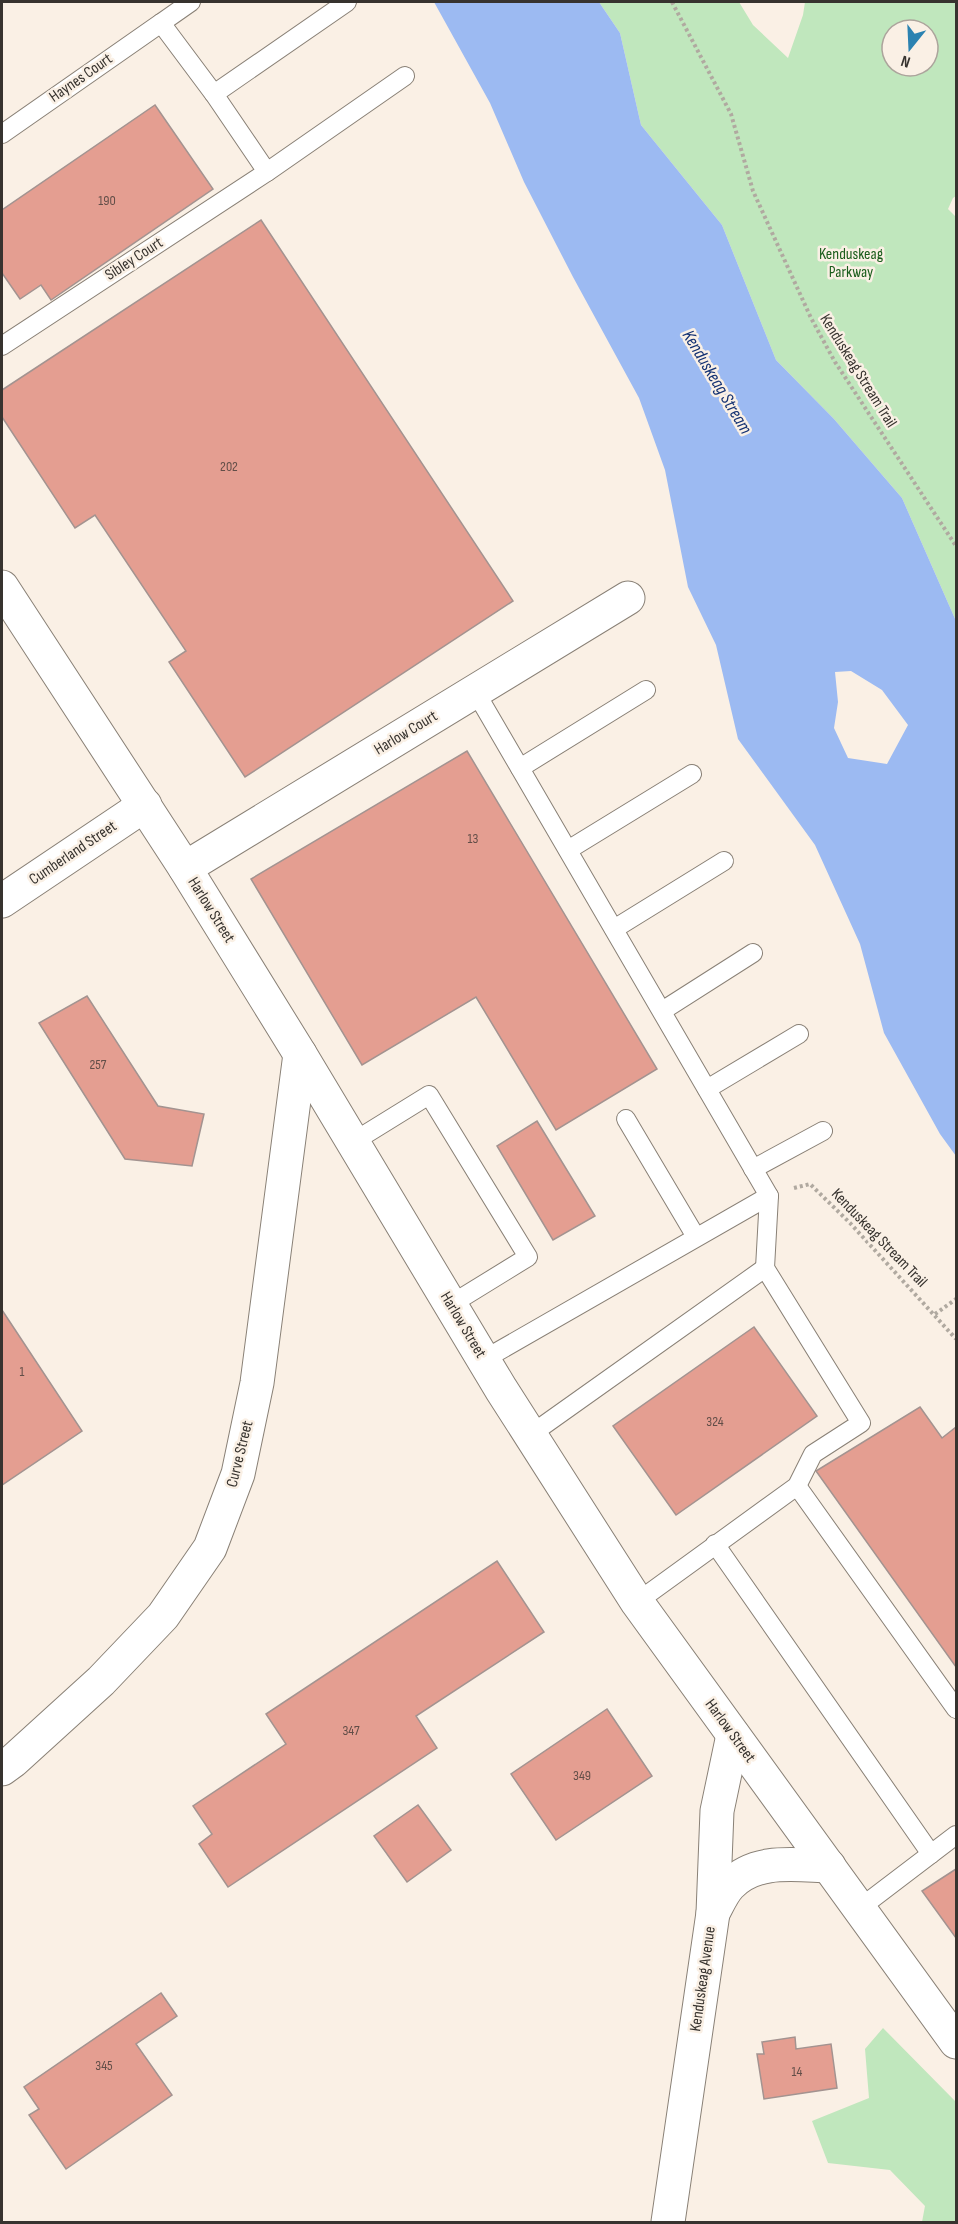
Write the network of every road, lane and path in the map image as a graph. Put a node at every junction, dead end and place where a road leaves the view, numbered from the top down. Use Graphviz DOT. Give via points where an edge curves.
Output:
graph roads {
  1 [pos="191,2"];
  2 [pos="347,2"];
  3 [pos="672,2"];
  4 [pos="161,22"];
  5 [pos="405,76"];
  6 [pos="214,94"];
  7 [pos="2,134"];
  8 [pos="267,171"];
  9 [pos="2,346"];
  10 [pos="957,546"];
  11 [pos="2,587"];
  12 [pos="628,598"];
  13 [pos="646,690"];
  14 [pos="475,691"];
  15 [pos="520,768"];
  16 [pos="692,774"];
  17 [pos="145,805"];
  18 [pos="568,850"];
  19 [pos="724,861"];
  20 [pos="185,868"];
  21 [pos="2,901"];
  22 [pos="614,929"];
  23 [pos="753,952"];
  24 [pos="662,1011"];
  25 [pos="800,1034"];
  26 [pos="300,1054"];
  27 [pos="707,1089"];
  28 [pos="626,1119"];
  29 [pos="824,1131"];
  30 [pos="353,1142"];
  31 [pos="753,1169"];
  32 [pos="769,1196"];
  33 [pos="696,1237"];
  34 [pos="765,1268"];
  35 [pos="957,1299"];
  36 [pos="450,1305"];
  37 [pos="935,1314"];
  38 [pos="957,1339"];
  39 [pos="483,1360"];
  40 [pos="530,1435"];
  41 [pos="797,1486"];
  42 [pos="715,1544"];
  43 [pos="637,1602"];
  44 [pos="957,1709"];
  45 [pos="733,1735"];
  46 [pos="2,1769"];
  47 [pos="957,1835"];
  48 [pos="931,1854"];
  49 [pos="829,1866"];
  50 [pos="860,1908"];
  51 [pos="713,1913"];
  52 [pos="957,2042"];
  53 [pos="668,2223"];
  1 -- 4 [label="lane, Haynes Court"];
  2 -- 6 [label="lane"];
  3 -- 10 [label="path, Kenduskeag Stream Trail" via="731,114 753,191 811,318 835,362"];
  4 -- 6 [label="lane"];
  4 -- 7 [label="lane, Haynes Court"];
  5 -- 8 [label="lane, Sibley Court"];
  6 -- 8 [label="lane"];
  8 -- 9 [label="lane, Sibley Court"];
  11 -- 17 [label="street, Harlow Street"];
  12 -- 14 [label="street, Harlow Court"];
  13 -- 15 [label="lane"];
  14 -- 15 [label="lane"];
  14 -- 20 [label="street, Harlow Court"];
  15 -- 18 [label="lane"];
  16 -- 18 [label="lane"];
  17 -- 20 [label="street, Harlow Street"];
  17 -- 21 [label="street, Cumberland Street"];
  18 -- 22 [label="lane"];
  19 -- 22 [label="lane"];
  20 -- 26 [label="street, Harlow Street"];
  22 -- 24 [label="lane"];
  23 -- 24 [label="lane"];
  24 -- 27 [label="lane"];
  25 -- 27 [label="lane"];
  26 -- 30 [label="street, Harlow Street"];
  26 -- 46 [label="street, Curve Street" via="257,1383 238,1474 210,1548 163,1616 101,1681"];
  27 -- 31 [label="lane"];
  28 -- 33 [label="lane"];
  29 -- 31 [label="lane"];
  30 -- 36 [label="street, Harlow Street"];
  30 -- 36 [label="lane" via="429,1095 528,1257"];
  31 -- 32 [label="lane"];
  32 -- 33 [label="lane"];
  32 -- 34 [label="lane"];
  32 -- 37 [label="path, Kenduskeag Stream Trail" via="810,1184"];
  33 -- 39 [label="lane"];
  34 -- 40 [label="lane"];
  34 -- 41 [label="lane" via="861,1423 813,1454"];
  35 -- 37 [label="path"];
  36 -- 39 [label="street, Harlow Street"];
  37 -- 38 [label="path, Kenduskeag Stream Trail"];
  39 -- 40 [label="street, Harlow Street"];
  40 -- 43 [label="street, Harlow Street"];
  41 -- 42 [label="lane"];
  41 -- 44 [label="lane"];
  42 -- 43 [label="lane"];
  42 -- 48 [label="lane"];
  43 -- 45 [label="street, Harlow Street"];
  45 -- 49 [label="street, Harlow Street"];
  45 -- 51 [label="street, Kenduskeag Avenue" via="717,1811"];
  47 -- 48 [label="lane"];
  48 -- 50 [label="lane"];
  49 -- 50 [label="street, Harlow Street"];
  49 -- 51 [label="street" via="753,1869 730,1885"];
  50 -- 52 [label="street, Harlow Street"];
  51 -- 53 [label="street, Kenduskeag Avenue"];
}
